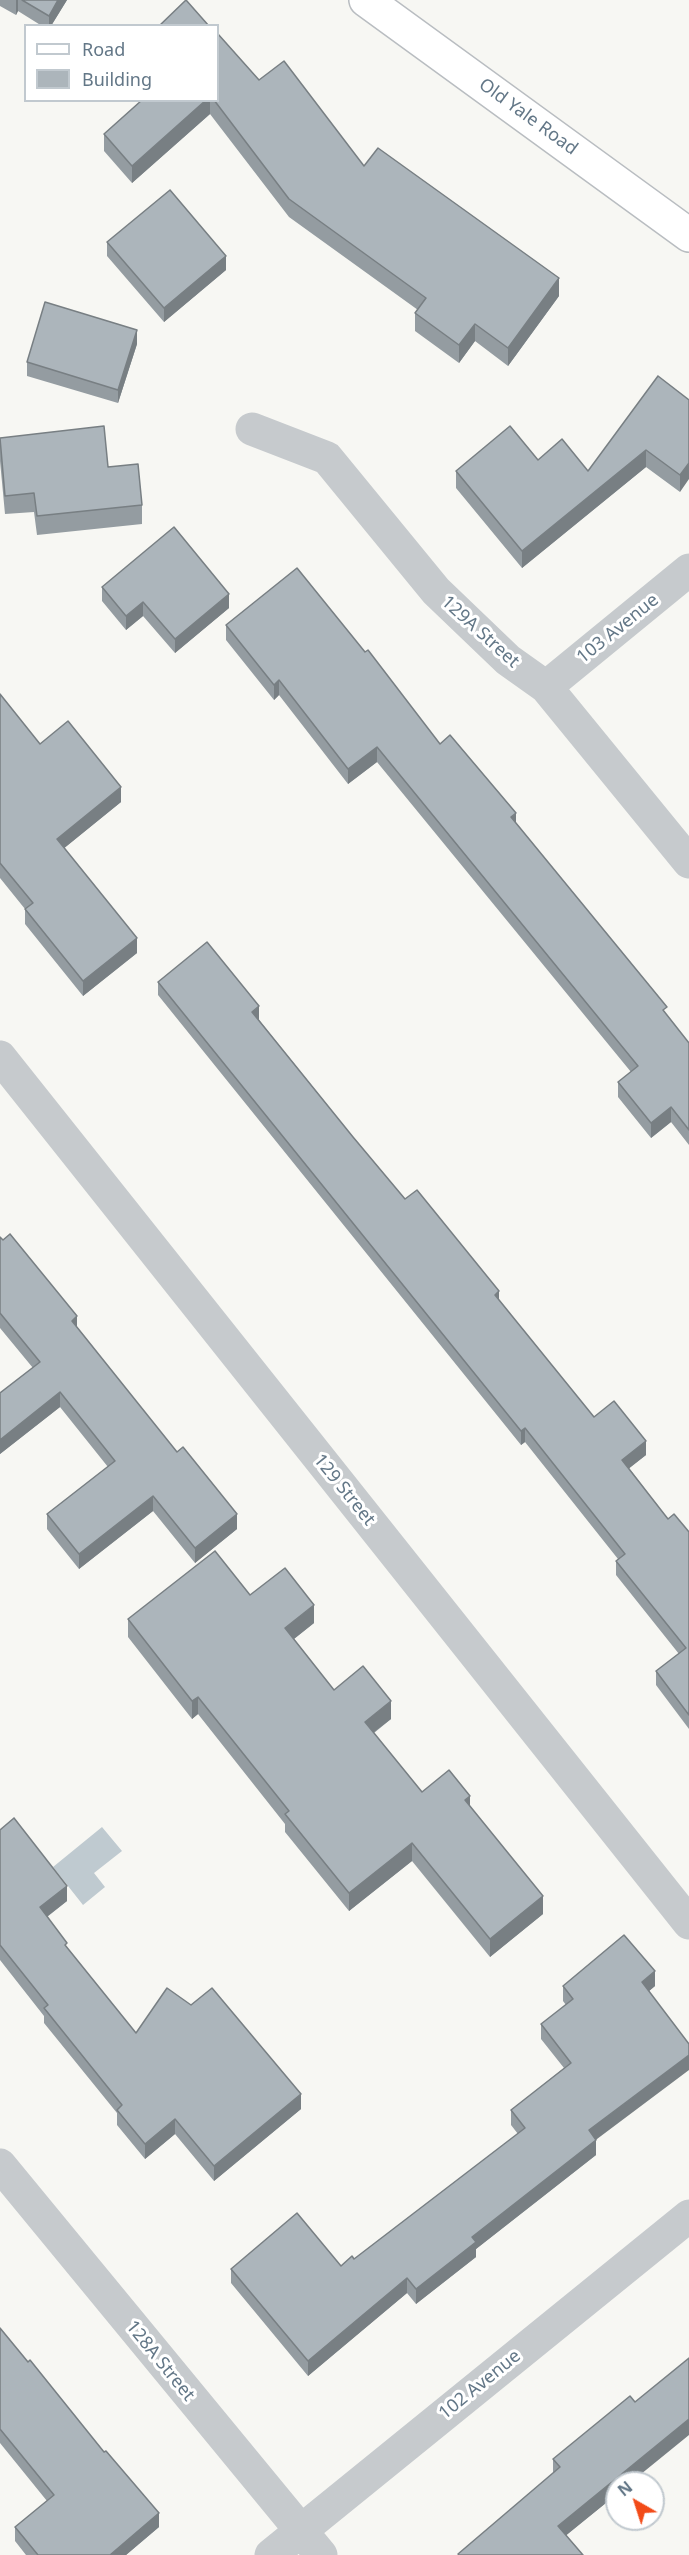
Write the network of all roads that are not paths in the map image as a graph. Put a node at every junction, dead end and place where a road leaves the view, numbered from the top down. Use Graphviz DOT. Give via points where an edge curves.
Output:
graph roads {
  1 [pos="375,2"];
  2 [pos="689,235"];
  3 [pos="252,429"];
  4 [pos="689,570"];
  5 [pos="546,687"];
  6 [pos="689,862"];
  7 [pos="0,1057"];
  8 [pos="689,1923"];
  9 [pos="0,2165"];
  10 [pos="689,2216"];
  11 [pos="300,2530"];
  12 [pos="271,2555"];
  13 [pos="321,2555"];
  1 -- 2 [label="main road, Old Yale Road"];
  3 -- 5 [label="street, 129A Street" via="327,458 436,591 508,660"];
  4 -- 5 [label="street, 103 Avenue"];
  5 -- 6 [label="street, 129A Street"];
  7 -- 8 [label="street, 129 Street"];
  9 -- 11 [label="street, 128A Street"];
  10 -- 11 [label="street, 102 Avenue"];
  11 -- 12 [label="street, 102 Avenue"];
  11 -- 13 [label="street, 128A Street"];
}
